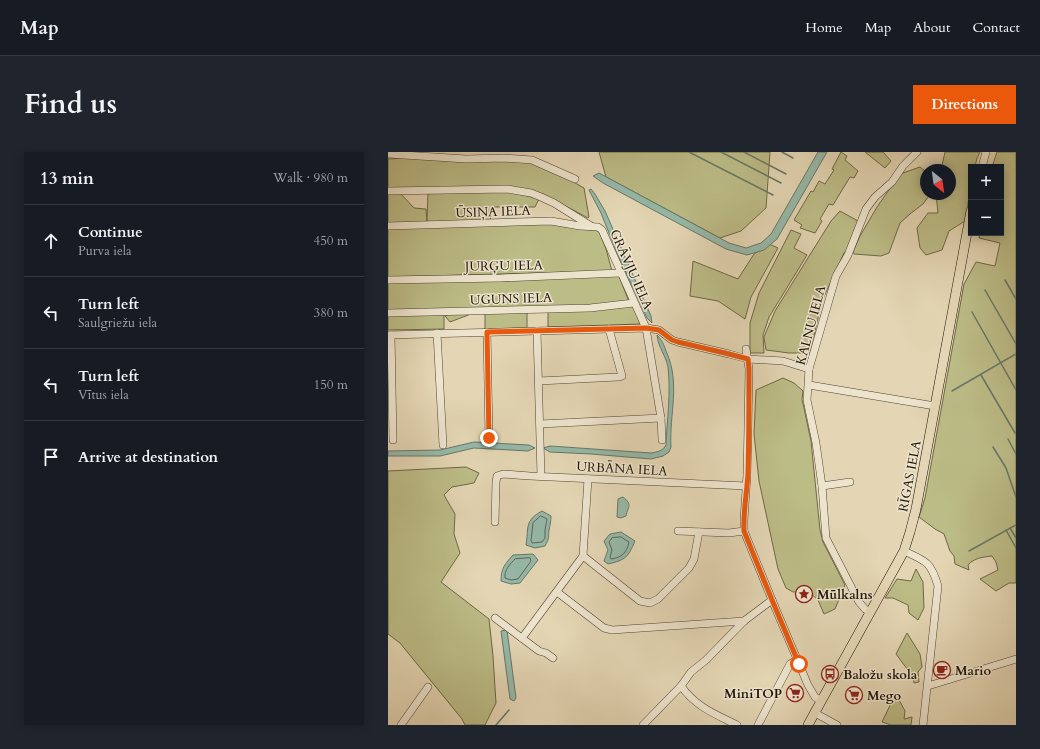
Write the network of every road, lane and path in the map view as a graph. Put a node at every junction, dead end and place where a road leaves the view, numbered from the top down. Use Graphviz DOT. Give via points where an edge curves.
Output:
graph roads {
  1 [pos="916,152"];
  2 [pos="986,152"];
  3 [pos="388,154"];
  4 [pos="983,164"];
  5 [pos="575,178"];
  6 [pos="388,191"];
  7 [pos="388,226"];
  8 [pos="595,226"];
  9 [pos="968,227"];
  10 [pos="620,273"];
  11 [pos="388,280"];
  12 [pos="634,303"];
  13 [pos="388,313"];
  14 [pos="646,328"];
  15 [pos="609,329"];
  16 [pos="537,331"];
  17 [pos="487,332"];
  18 [pos="437,333"];
  19 [pos="389,335"];
  20 [pos="746,349"];
  21 [pos="748,359"];
  22 [pos="809,369"];
  23 [pos="539,381"];
  24 [pos="809,385"];
  25 [pos="935,406"];
  26 [pos="661,418"];
  27 [pos="540,424"];
  28 [pos="489,438"];
  29 [pos="393,440"];
  30 [pos="662,440"];
  31 [pos="443,445"];
  32 [pos="541,476"];
  33 [pos="588,479"];
  34 [pos="850,482"];
  35 [pos="746,486"];
  36 [pos="822,486"];
  37 [pos="495,522"];
  38 [pos="678,531"];
  39 [pos="744,531"];
  40 [pos="699,532"];
  41 [pos="904,551"];
  42 [pos="583,556"];
  43 [pos="557,592"];
  44 [pos="772,600"];
  45 [pos="870,612"];
  46 [pos="495,618"];
  47 [pos="744,621"];
  48 [pos="522,638"];
  49 [pos="552,658"];
  50 [pos="1016,659"];
  51 [pos="797,660"];
  52 [pos="681,686"];
  53 [pos="928,686"];
  54 [pos="428,687"];
  55 [pos="821,701"];
  56 [pos="815,713"];
  57 [pos="401,725"];
  58 [pos="644,725"];
  59 [pos="737,725"];
  60 [pos="758,725"];
  61 [pos="808,725"];
  62 [pos="837,725"];
  63 [pos="923,725"];
  1 -- 22 [label="street, KALNU IELA" via="866,209 848,255 836,276"];
  2 -- 4 [label="street"];
  3 -- 5 [label="street" via="532,160"];
  6 -- 8 [label="street" via="507,189 531,193"];
  7 -- 8 [label="street, ŪSIŅA IELA" via="551,221"];
  8 -- 10 [label="street, GRĀVJU IELA" via="602,230"];
  9 -- 25 [label="main road, RĪGAS IELA"];
  10 -- 11 [label="street, JURĢU IELA"];
  10 -- 12 [label="street, GRĀVJU IELA"];
  12 -- 13 [label="street, UGUNS IELA" via="590,308"];
  12 -- 14 [label="street, GRĀVJU IELA"];
  14 -- 15 [label="street"];
  14 -- 21 [label="street" via="659,330 678,342"];
  14 -- 26 [label="street, GRĀVJU IELA"];
  15 -- 16 [label="street"];
  15 -- 23 [label="street" via="622,376"];
  16 -- 17 [label="street"];
  16 -- 23 [label="street"];
  17 -- 18 [label="street"];
  17 -- 28 [label="street"];
  18 -- 19 [label="street"];
  18 -- 31 [label="street"];
  19 -- 29 [label="street"];
  20 -- 21 [label="street"];
  21 -- 22 [label="street" via="783,361"];
  21 -- 35 [label="street"];
  22 -- 24 [label="street, KALNU IELA"];
  23 -- 27 [label="street"];
  24 -- 25 [label="street"];
  24 -- 36 [label="street, KALNU IELA" via="809,409"];
  25 -- 41 [label="main road, RĪGAS IELA" via="916,509"];
  26 -- 27 [label="street"];
  26 -- 30 [label="street, GRĀVJU IELA"];
  27 -- 32 [label="street"];
  32 -- 33 [label="street, URBĀNA IELA"];
  32 -- 37 [label="street, URBĀNA IELA" via="497,476"];
  33 -- 35 [label="street, URBĀNA IELA"];
  33 -- 42 [label="street"];
  34 -- 36 [label="street"];
  35 -- 39 [label="street"];
  36 -- 45 [label="street, KALNU IELA" via="826,538 859,602"];
  38 -- 40 [label="street"];
  39 -- 40 [label="street" via="729,534"];
  39 -- 44 [label="street"];
  40 -- 42 [label="street" via="692,564 658,599 650,603 640,600"];
  41 -- 45 [label="main road, RĪGAS IELA"];
  41 -- 53 [label="street" via="926,562 933,570 938,586"];
  42 -- 43 [label="street"];
  43 -- 47 [label="street" via="604,628 612,630"];
  43 -- 48 [label="street"];
  44 -- 47 [label="street"];
  44 -- 51 [label="street"];
  45 -- 55 [label="main road, RĪGAS IELA"];
  46 -- 48 [label="street"];
  47 -- 52 [label="street" via="691,672"];
  48 -- 49 [label="street"];
  50 -- 53 [label="street"];
  51 -- 55 [label="street" via="812,692"];
  51 -- 60 [label="street" via="790,664"];
  52 -- 58 [label="street"];
  52 -- 59 [label="street" via="701,706"];
  53 -- 63 [label="street"];
  54 -- 57 [label="street"];
  55 -- 56 [label="main road, RĪGAS IELA"];
  56 -- 61 [label="main road, RĪGAS IELA"];
  56 -- 62 [label="street"];
}
